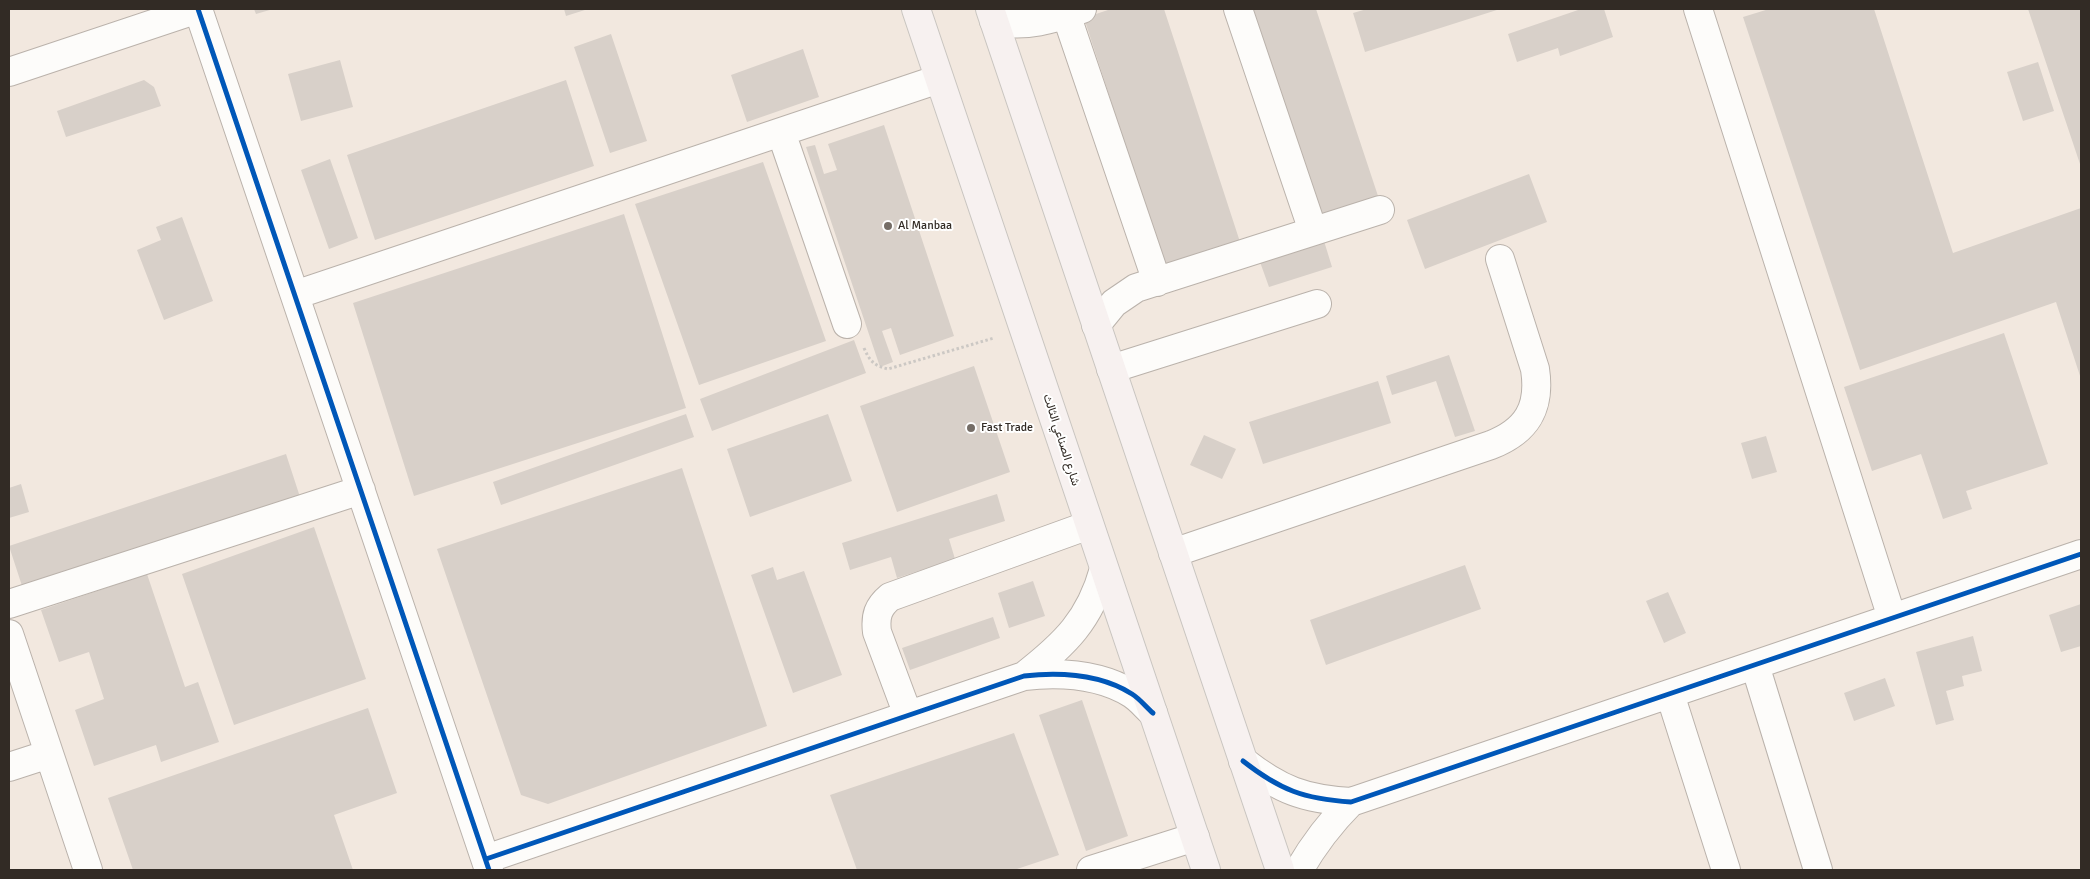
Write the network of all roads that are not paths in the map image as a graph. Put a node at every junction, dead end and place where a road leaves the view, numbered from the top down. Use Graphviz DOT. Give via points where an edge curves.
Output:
graph roads {
  1 [pos="198,9"];
  2 [pos="916,9"];
  3 [pos="1238,9"];
  4 [pos="1698,9"];
  5 [pos="1075,12"];
  6 [pos="992,15"];
  7 [pos="9,72"];
  8 [pos="939,79"];
  9 [pos="781,132"];
  10 [pos="1380,210"];
  11 [pos="1313,232"];
  12 [pos="1500,259"];
  13 [pos="1157,282"];
  14 [pos="295,295"];
  15 [pos="1317,304"];
  16 [pos="847,324"];
  17 [pos="1096,325"];
  18 [pos="1111,369"];
  19 [pos="361,490"];
  20 [pos="1089,525"];
  21 [pos="1173,554"];
  22 [pos="2081,554"];
  23 [pos="1104,569"];
  24 [pos="9,604"];
  25 [pos="1892,618"];
  26 [pos="9,634"];
  27 [pos="1755,665"];
  28 [pos="1024,676"];
  29 [pos="1670,694"];
  30 [pos="1153,713"];
  31 [pos="908,715"];
  32 [pos="49,754"];
  33 [pos="1243,761"];
  34 [pos="9,767"];
  35 [pos="1351,802"];
  36 [pos="1195,837"];
  37 [pos="488,865"];
  38 [pos="88,870"];
  39 [pos="1091,870"];
  40 [pos="1206,870"];
  41 [pos="1280,870"];
  42 [pos="1299,870"];
  43 [pos="1726,870"];
  44 [pos="1818,870"];
  1 -- 7 [label="street"];
  1 -- 14 [label="street"];
  2 -- 8 [label="main road, شارع الصناعي الثالث"];
  3 -- 11 [label="street"];
  4 -- 25 [label="street"];
  5 -- 6 [label="street" via="1034,23 1014,24"];
  5 -- 13 [label="street"];
  6 -- 17 [label="main road"];
  8 -- 9 [label="street"];
  8 -- 20 [label="main road, شارع الصناعي الثالث"];
  9 -- 14 [label="street"];
  9 -- 16 [label="street"];
  10 -- 11 [label="street"];
  11 -- 13 [label="street"];
  12 -- 21 [label="street" via="1537,385 1529,416 1519,429 1506,439"];
  13 -- 17 [label="street" via="1136,288 1124,296"];
  14 -- 19 [label="street"];
  15 -- 18 [label="street"];
  17 -- 18 [label="main road"];
  18 -- 21 [label="main road"];
  19 -- 24 [label="street"];
  19 -- 37 [label="street"];
  20 -- 23 [label="main road, شارع الصناعي الثالث"];
  20 -- 31 [label="street" via="890,597 883,604 877,612 877,632"];
  21 -- 33 [label="main road"];
  22 -- 25 [label="street"];
  23 -- 28 [label="street" via="1097,594 1078,625 1066,640"];
  23 -- 30 [label="main road, شارع الصناعي الثالث"];
  25 -- 27 [label="street"];
  26 -- 32 [label="street"];
  27 -- 29 [label="street"];
  27 -- 44 [label="street"];
  28 -- 30 [label="street" via="1080,675 1108,683 1133,695"];
  28 -- 31 [label="street"];
  29 -- 35 [label="street"];
  29 -- 43 [label="street"];
  30 -- 36 [label="main road, شارع الصناعي الثالث"];
  31 -- 37 [label="street"];
  32 -- 34 [label="street"];
  32 -- 38 [label="street"];
  33 -- 35 [label="street" via="1266,779 1293,792 1321,800"];
  33 -- 41 [label="main road"];
  35 -- 42 [label="street" via="1325,830"];
  36 -- 39 [label="street"];
  36 -- 40 [label="main road, شارع الصناعي الثالث"];
}
